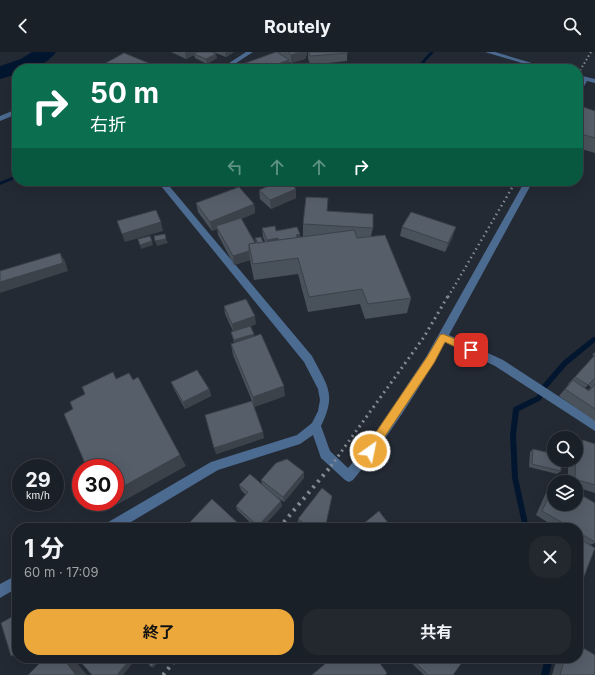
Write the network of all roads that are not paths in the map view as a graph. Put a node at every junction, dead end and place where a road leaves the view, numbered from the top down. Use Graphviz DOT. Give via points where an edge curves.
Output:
graph roads {
  1 [pos="250,52"];
  2 [pos="488,52"];
  3 [pos="231,64"];
  4 [pos="531,64"];
  5 [pos="585,79"];
  6 [pos="595,82"];
  7 [pos="583,83"];
  8 [pos="12,113"];
  9 [pos="0,119"];
  10 [pos="165,186"];
  11 [pos="526,186"];
  12 [pos="443,338"];
  13 [pos="316,426"];
  14 [pos="595,426"];
  15 [pos="118,523"];
  16 [pos="12,584"];
  17 [pos="0,591"];
  1 -- 3 [label="street"];
  2 -- 4 [label="street"];
  5 -- 6 [label="street"];
  5 -- 7 [label="street"];
  8 -- 9 [label="street"];
  10 -- 13 [label="street" via="308,359 325,400"];
  11 -- 12 [label="street"];
  12 -- 13 [label="street" via="370,451 349,476 325,454"];
  12 -- 14 [label="street" via="499,363"];
  13 -- 15 [label="street" via="300,438 215,466"];
  16 -- 17 [label="street"];
}
